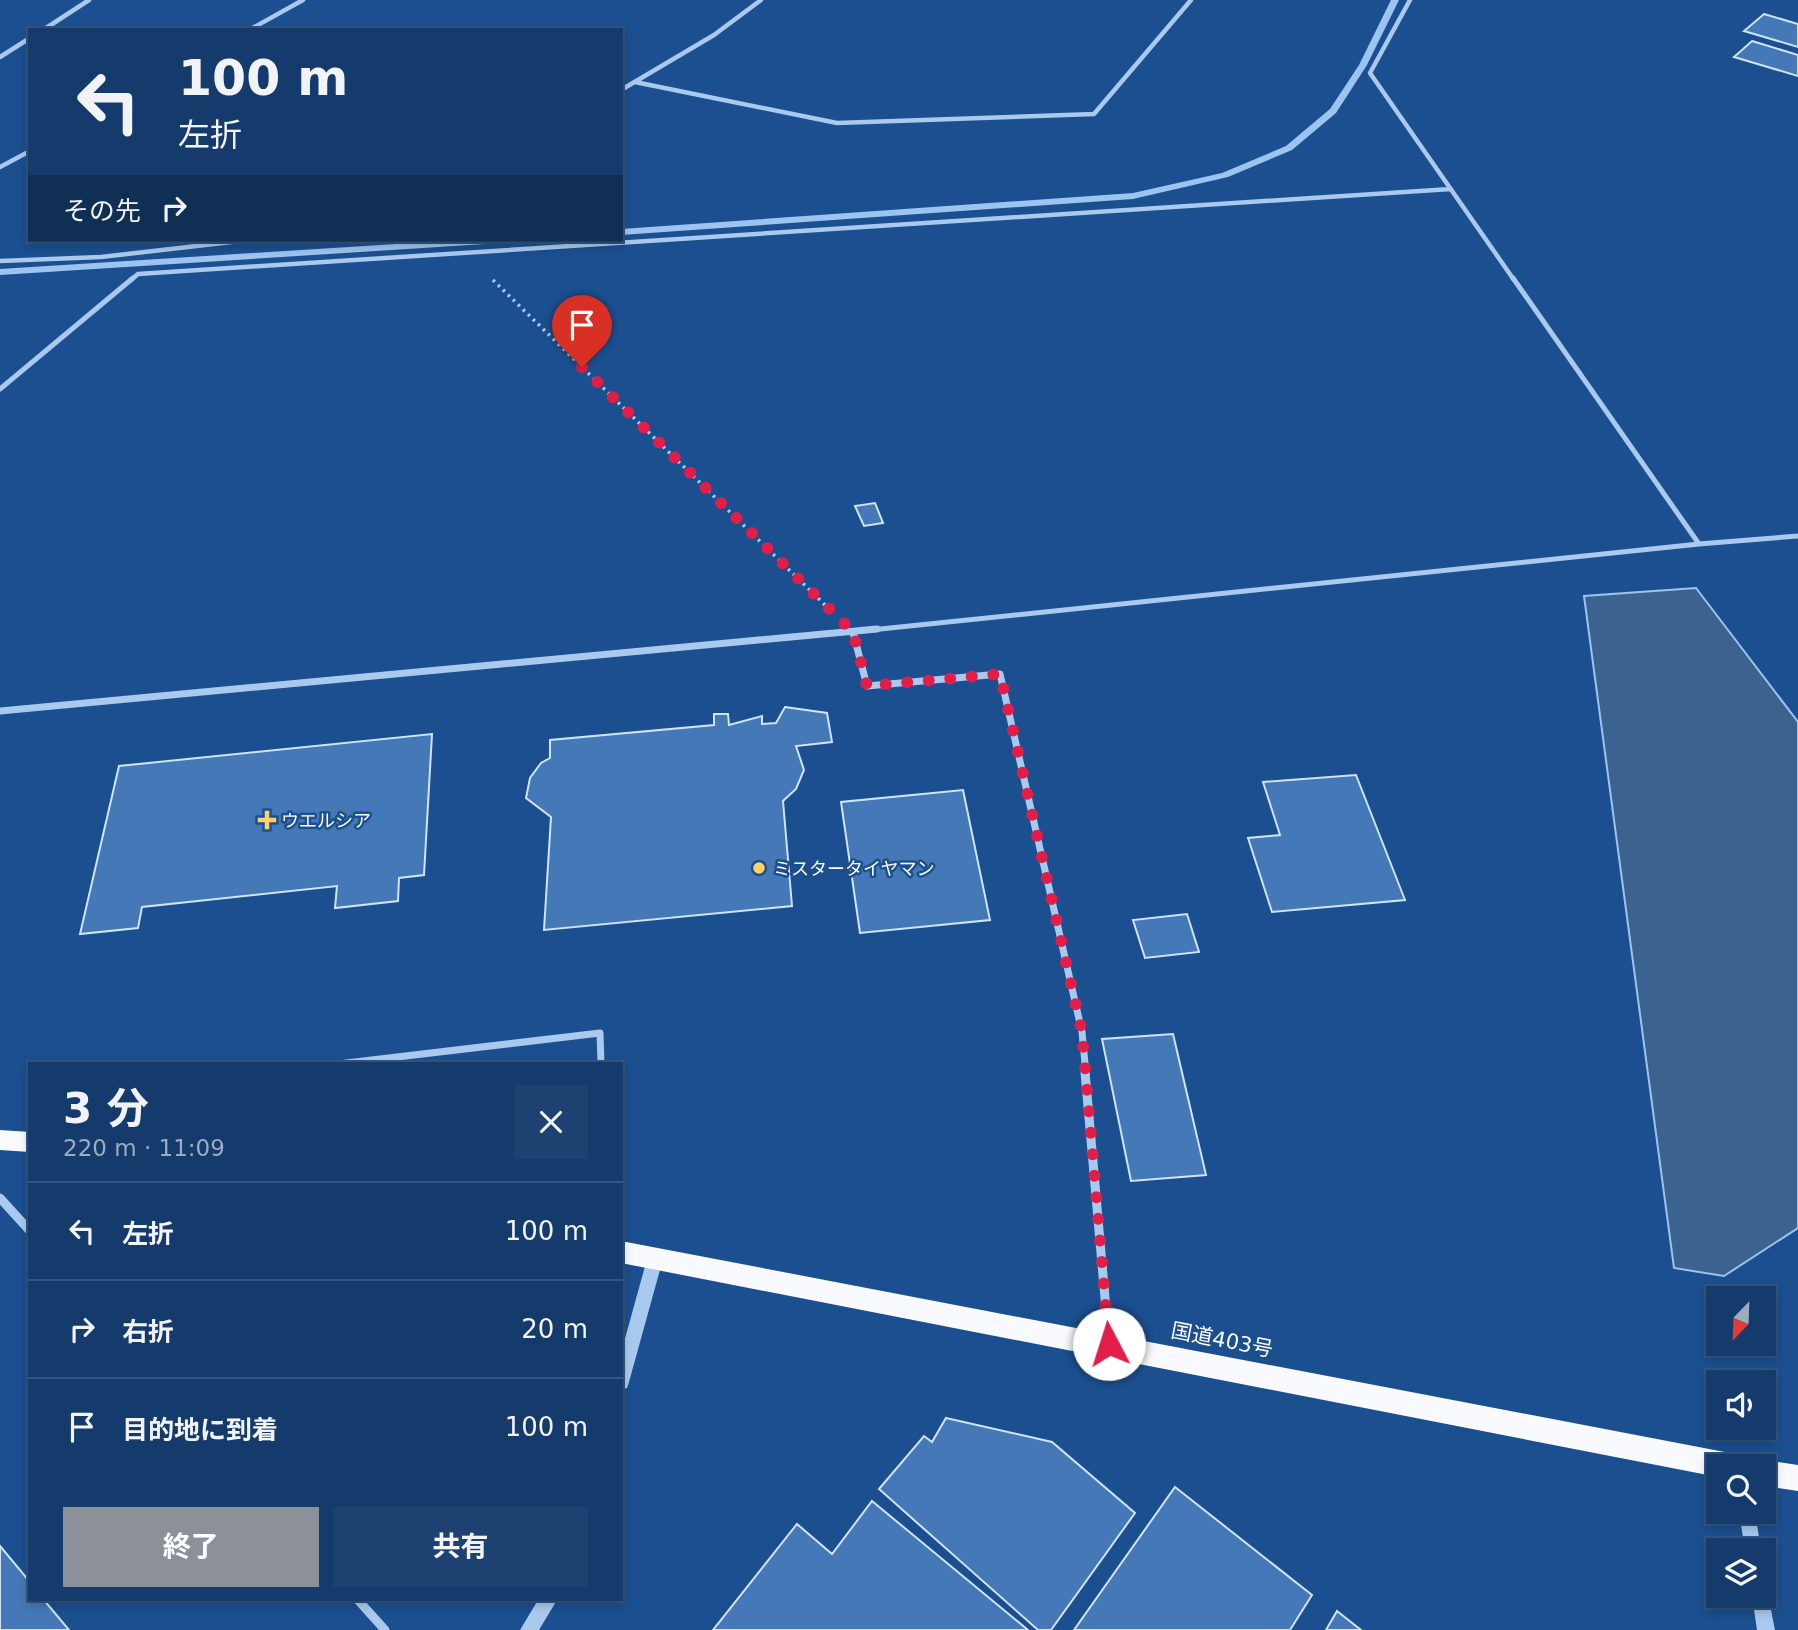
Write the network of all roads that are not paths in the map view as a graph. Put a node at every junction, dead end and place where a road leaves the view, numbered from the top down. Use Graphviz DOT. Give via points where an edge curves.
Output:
graph roads {
  1 [pos="89,0"];
  2 [pos="303,0"];
  3 [pos="761,0"];
  4 [pos="1191,0"];
  5 [pos="1410,0"];
  6 [pos="46,28"];
  7 [pos="253,28"];
  8 [pos="28,39"];
  9 [pos="0,57"];
  10 [pos="635,82"];
  11 [pos="623,89"];
  12 [pos="28,152"];
  13 [pos="0,167"];
  14 [pos="1451,189"];
  15 [pos="232,242"];
  16 [pos="0,261"];
  17 [pos="0,389"];
  18 [pos="1798,536"];
  19 [pos="1699,544"];
  20 [pos="853,632"];
  21 [pos="0,711"];
  22 [pos="355,1062"];
  23 [pos="601,1062"];
  24 [pos="0,1140"];
  25 [pos="28,1141"];
  26 [pos="0,1198"];
  27 [pos="28,1229"];
  28 [pos="623,1252"];
  29 [pos="655,1259"];
  30 [pos="1109,1344"];
  31 [pos="623,1375"];
  32 [pos="1706,1461"];
  33 [pos="1776,1474"];
  34 [pos="1798,1478"];
  35 [pos="359,1601"];
  36 [pos="547,1601"];
  37 [pos="1762,1608"];
  38 [pos="386,1630"];
  39 [pos="529,1630"];
  40 [pos="1766,1630"];
  1 -- 6 [label="street"];
  2 -- 7 [label="street"];
  3 -- 10 [label="street"];
  4 -- 10 [label="street" via="1094,114 837,122"];
  5 -- 14 [label="street" via="1370,73"];
  8 -- 9 [label="street"];
  10 -- 11 [label="street"];
  12 -- 13 [label="street"];
  14 -- 17 [label="street" via="138,274"];
  14 -- 19 [label="street"];
  15 -- 16 [label="street" via="101,257"];
  18 -- 19 [label="street"];
  19 -- 20 [label="street"];
  20 -- 21 [label="street"];
  20 -- 30 [label="street" via="867,686 1000,674 1082,1032"];
  22 -- 23 [label="street" via="600,1033"];
  24 -- 25 [label="highway"];
  26 -- 27 [label="street"];
  28 -- 29 [label="highway, 国道403号"];
  29 -- 30 [label="highway, 国道403号"];
  29 -- 31 [label="street"];
  30 -- 32 [label="highway, 国道403号"];
  33 -- 34 [label="highway"];
  35 -- 38 [label="street"];
  36 -- 39 [label="street"];
  37 -- 40 [label="street"];
}
